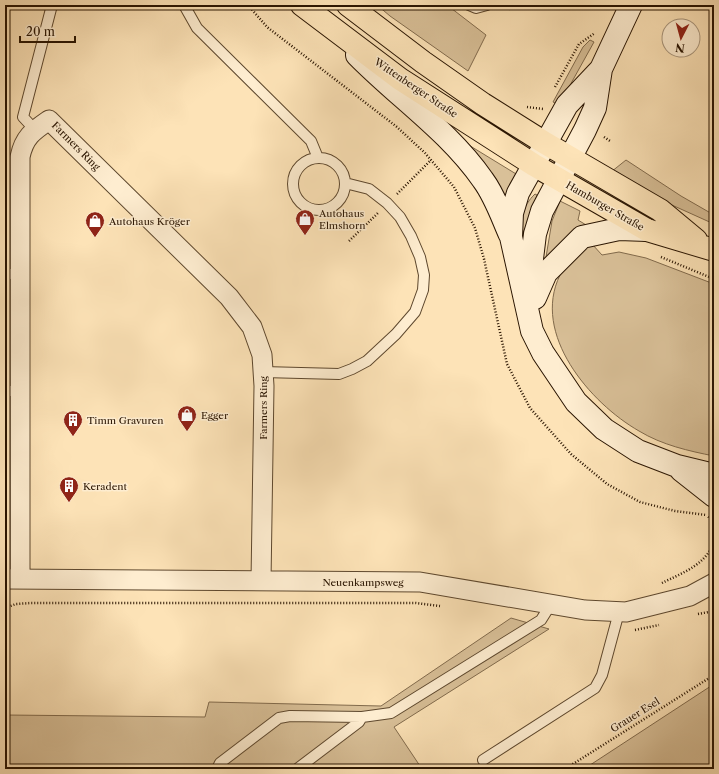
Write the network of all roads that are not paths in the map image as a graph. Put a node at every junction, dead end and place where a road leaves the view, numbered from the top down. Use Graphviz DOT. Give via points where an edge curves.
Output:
graph roads {
  1 [pos="52,5"];
  2 [pos="184,5"];
  3 [pos="302,5"];
  4 [pos="348,5"];
  5 [pos="469,5"];
  6 [pos="487,5"];
  7 [pos="631,5"];
  8 [pos="331,28"];
  9 [pos="601,69"];
  10 [pos="35,130"];
  11 [pos="545,143"];
  12 [pos="318,158"];
  13 [pos="570,158"];
  14 [pos="534,165"];
  15 [pos="558,179"];
  16 [pos="345,183"];
  17 [pos="647,230"];
  18 [pos="511,237"];
  19 [pos="708,247"];
  20 [pos="12,274"];
  21 [pos="534,299"];
  22 [pos="263,372"];
  23 [pos="556,372"];
  24 [pos="12,391"];
  25 [pos="677,466"];
  26 [pos="714,475"];
  27 [pos="714,496"];
  28 [pos="12,579"];
  29 [pos="261,581"];
  30 [pos="714,583"];
  31 [pos="551,604"];
  32 [pos="619,612"];
  33 [pos="362,717"];
  34 [pos="483,760"];
  35 [pos="217,769"];
  36 [pos="297,769"];
  1 -- 10 [label="lane" via="23,117"];
  2 -- 12 [label="lane" via="197,28 311,141"];
  3 -- 8 [label="main road, Wittenberger Straße"];
  4 -- 11 [label="main road" via="429,67"];
  5 -- 6 [label="lane" via="476,8"];
  7 -- 9 [label="main road"];
  8 -- 14 [label="main road, Wittenberger Straße" via="400,79"];
  8 -- 18 [label="main road" via="373,71 462,153 484,181"];
  9 -- 11 [label="main road" via="567,104"];
  9 -- 13 [label="main road" via="595,108"];
  10 -- 20 [label="street, Farmers Ring" via="23,144 20,157"];
  10 -- 22 [label="street, Farmers Ring" via="49,120 229,297 252,327 262,355"];
  11 -- 13 [label="main road"];
  11 -- 14 [label="main road"];
  12 -- 16 [label="lane" via="328,159 337,164 343,173"];
  12 -- 16 [label="lane" via="304,163 294,175 292,185 301,203 310,209 330,208 344,193"];
  13 -- 15 [label="main road"];
  13 -- 19 [label="main road, Hamburger Straße" via="660,210"];
  14 -- 15 [label="main road, Hamburger Straße"];
  14 -- 18 [label="main road" via="518,193 512,213"];
  15 -- 17 [label="main road, Hamburger Straße"];
  15 -- 21 [label="main road" via="542,211 535,234 531,267"];
  16 -- 22 [label="lane" via="369,189 387,203 400,217 411,236 424,275 423,290 415,312 367,361 352,369 339,374"];
  17 -- 19 [label="main road, Hamburger Straße"];
  17 -- 21 [label="main road" via="619,229 582,237 546,273"];
  18 -- 23 [label="main road" via="532,331"];
  20 -- 24 [label="street, Farmers Ring"];
  21 -- 23 [label="main road"];
  22 -- 29 [label="street, Farmers Ring"];
  23 -- 25 [label="main road" via="576,402 604,429 638,451"];
  24 -- 28 [label="street, Farmers Ring"];
  25 -- 26 [label="main road"];
  25 -- 27 [label="main road"];
  28 -- 29 [label="street, Neuenkampsweg"];
  29 -- 31 [label="street, Neuenkampsweg" via="420,582"];
  30 -- 32 [label="street, Neuenkampsweg" via="684,598"];
  31 -- 32 [label="street, Neuenkampsweg"];
  31 -- 33 [label="lane" via="540,620 391,713"];
  32 -- 34 [label="lane" via="602,674 595,688"];
  33 -- 35 [label="lane" via="279,718 220,763"];
  33 -- 36 [label="lane" via="359,722"];
}
